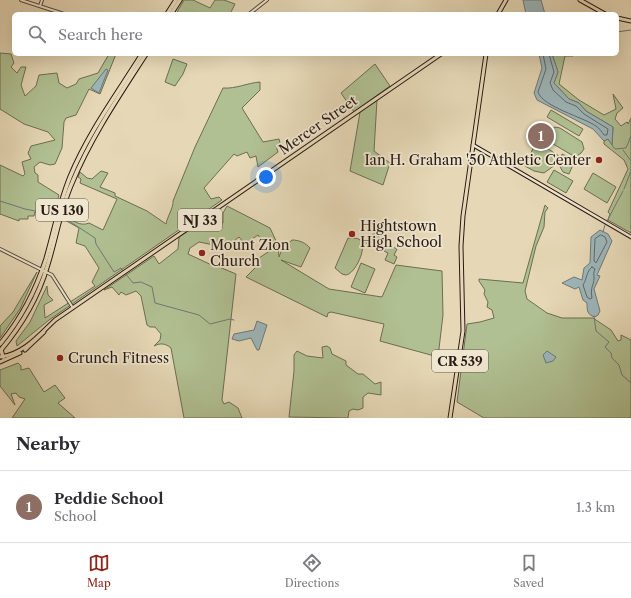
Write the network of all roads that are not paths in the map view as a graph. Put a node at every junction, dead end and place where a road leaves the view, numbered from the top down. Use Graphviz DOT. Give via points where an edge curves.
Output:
graph roads {
  1 [pos="20,0"];
  2 [pos="42,0"];
  3 [pos="176,0"];
  4 [pos="180,0"];
  5 [pos="267,0"];
  6 [pos="506,0"];
  7 [pos="580,0"];
  8 [pos="40,6"];
  9 [pos="593,7"];
  10 [pos="602,8"];
  11 [pos="58,12"];
  12 [pos="168,12"];
  13 [pos="172,12"];
  14 [pos="252,12"];
  15 [pos="500,12"];
  16 [pos="602,12"];
  17 [pos="619,18"];
  18 [pos="631,21"];
  19 [pos="141,56"];
  20 [pos="145,56"];
  21 [pos="438,56"];
  22 [pos="486,56"];
  23 [pos="472,145"];
  24 [pos="631,237"];
  25 [pos="0,249"];
  26 [pos="44,270"];
  27 [pos="73,308"];
  28 [pos="51,324"];
  29 [pos="0,344"];
  30 [pos="0,350"];
  31 [pos="1,357"];
  32 [pos="0,362"];
  33 [pos="450,418"];
  1 -- 8 [label="street"];
  2 -- 8 [label="street"];
  3 -- 12 [label="highway"];
  4 -- 13 [label="highway"];
  5 -- 14 [label="street"];
  6 -- 15 [label="main road"];
  7 -- 9 [label="main road"];
  8 -- 11 [label="street"];
  9 -- 10 [label="main road"];
  9 -- 16 [label="main road"];
  17 -- 18 [label="main road"];
  19 -- 26 [label="highway, US 130" via="94,129 74,168 57,214"];
  20 -- 26 [label="highway, US 130" via="97,130 79,166 59,218"];
  21 -- 27 [label="main road, Mercer Street / NJ 33"];
  22 -- 23 [label="main road, CR 539"];
  23 -- 24 [label="main road"];
  23 -- 33 [label="main road, CR 539" via="462,226 463,337"];
  25 -- 26 [label="street"];
  26 -- 27 [label="street" via="55,278"];
  26 -- 29 [label="highway, US 130" via="25,308"];
  26 -- 30 [label="highway, US 130" via="37,294 26,315"];
  27 -- 28 [label="main road, Mercer Street / NJ 33"];
  28 -- 31 [label="main road, Mercer Street / NJ 33" via="24,348"];
  28 -- 32 [label="main road, Mercer Street / NJ 33" via="30,347"];
  30 -- 31 [label="highway"];
}
